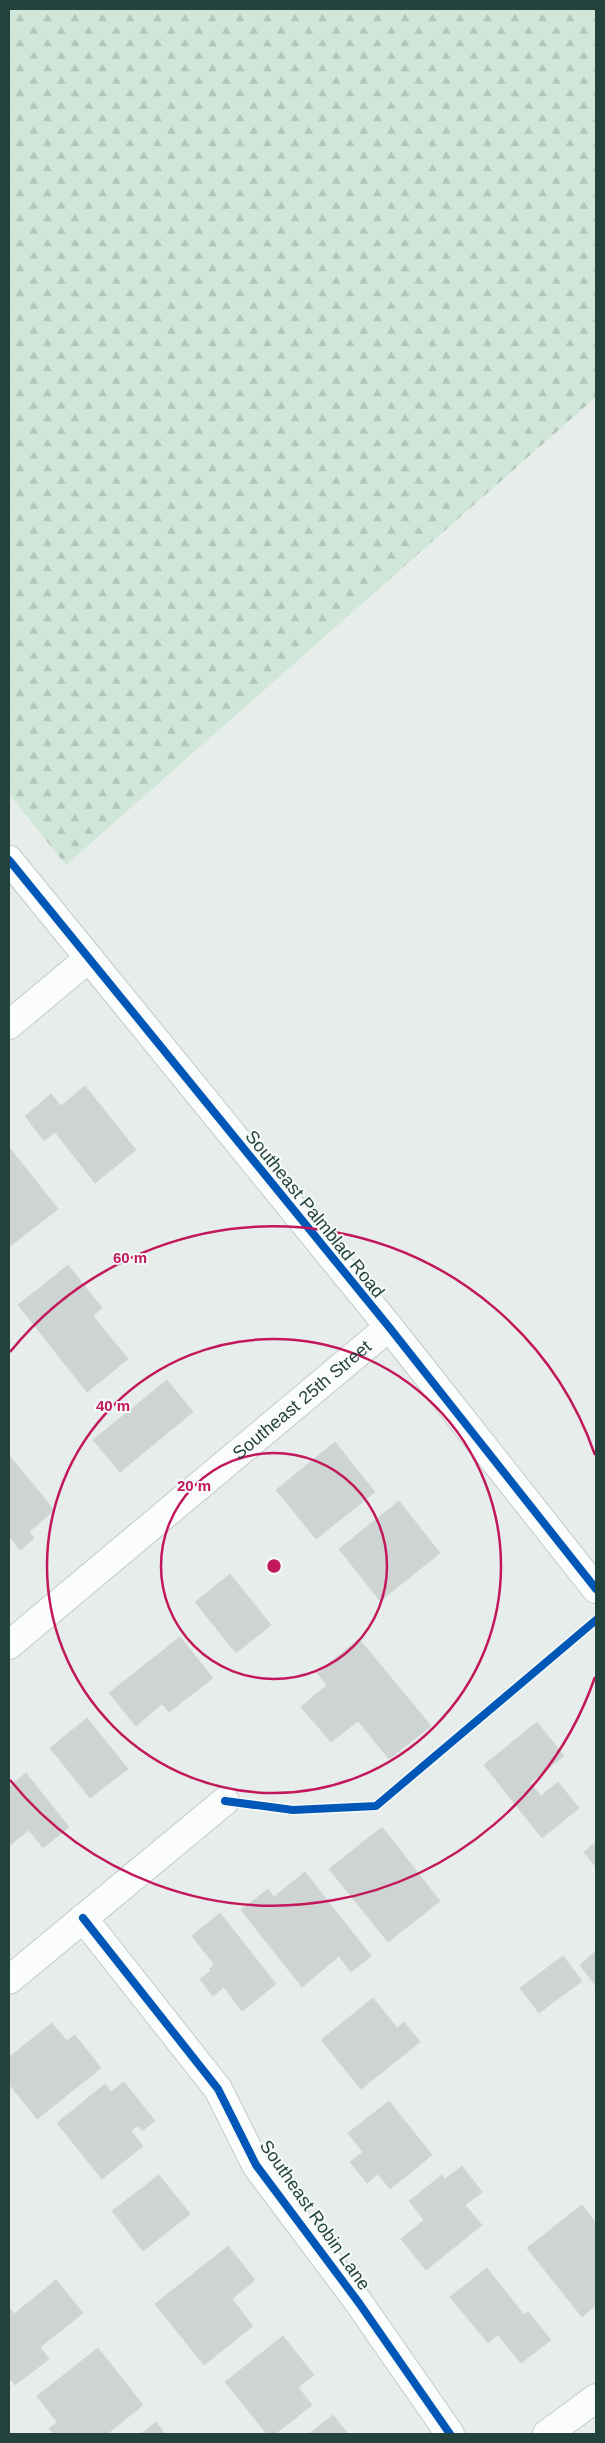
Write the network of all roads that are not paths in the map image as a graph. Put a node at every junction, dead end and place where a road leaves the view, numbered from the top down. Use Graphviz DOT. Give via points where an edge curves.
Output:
graph roads {
  1 [pos="9,860"];
  2 [pos="89,958"];
  3 [pos="9,1025"];
  4 [pos="389,1327"];
  5 [pos="596,1589"];
  6 [pos="9,1645"];
  7 [pos="225,1801"];
  8 [pos="83,1918"];
  9 [pos="9,1980"];
  10 [pos="596,2398"];
  11 [pos="450,2434"];
  12 [pos="547,2434"];
  1 -- 2 [label="street, Southeast Palmblad Road"];
  2 -- 3 [label="street"];
  2 -- 4 [label="street, Southeast Palmblad Road"];
  4 -- 5 [label="street, Southeast Palmblad Road"];
  4 -- 6 [label="street, Southeast 25th Street"];
  7 -- 8 [label="street"];
  8 -- 9 [label="street"];
  8 -- 11 [label="street, Southeast Robin Lane" via="218,2088 256,2165 359,2303"];
  10 -- 12 [label="street"];
}
